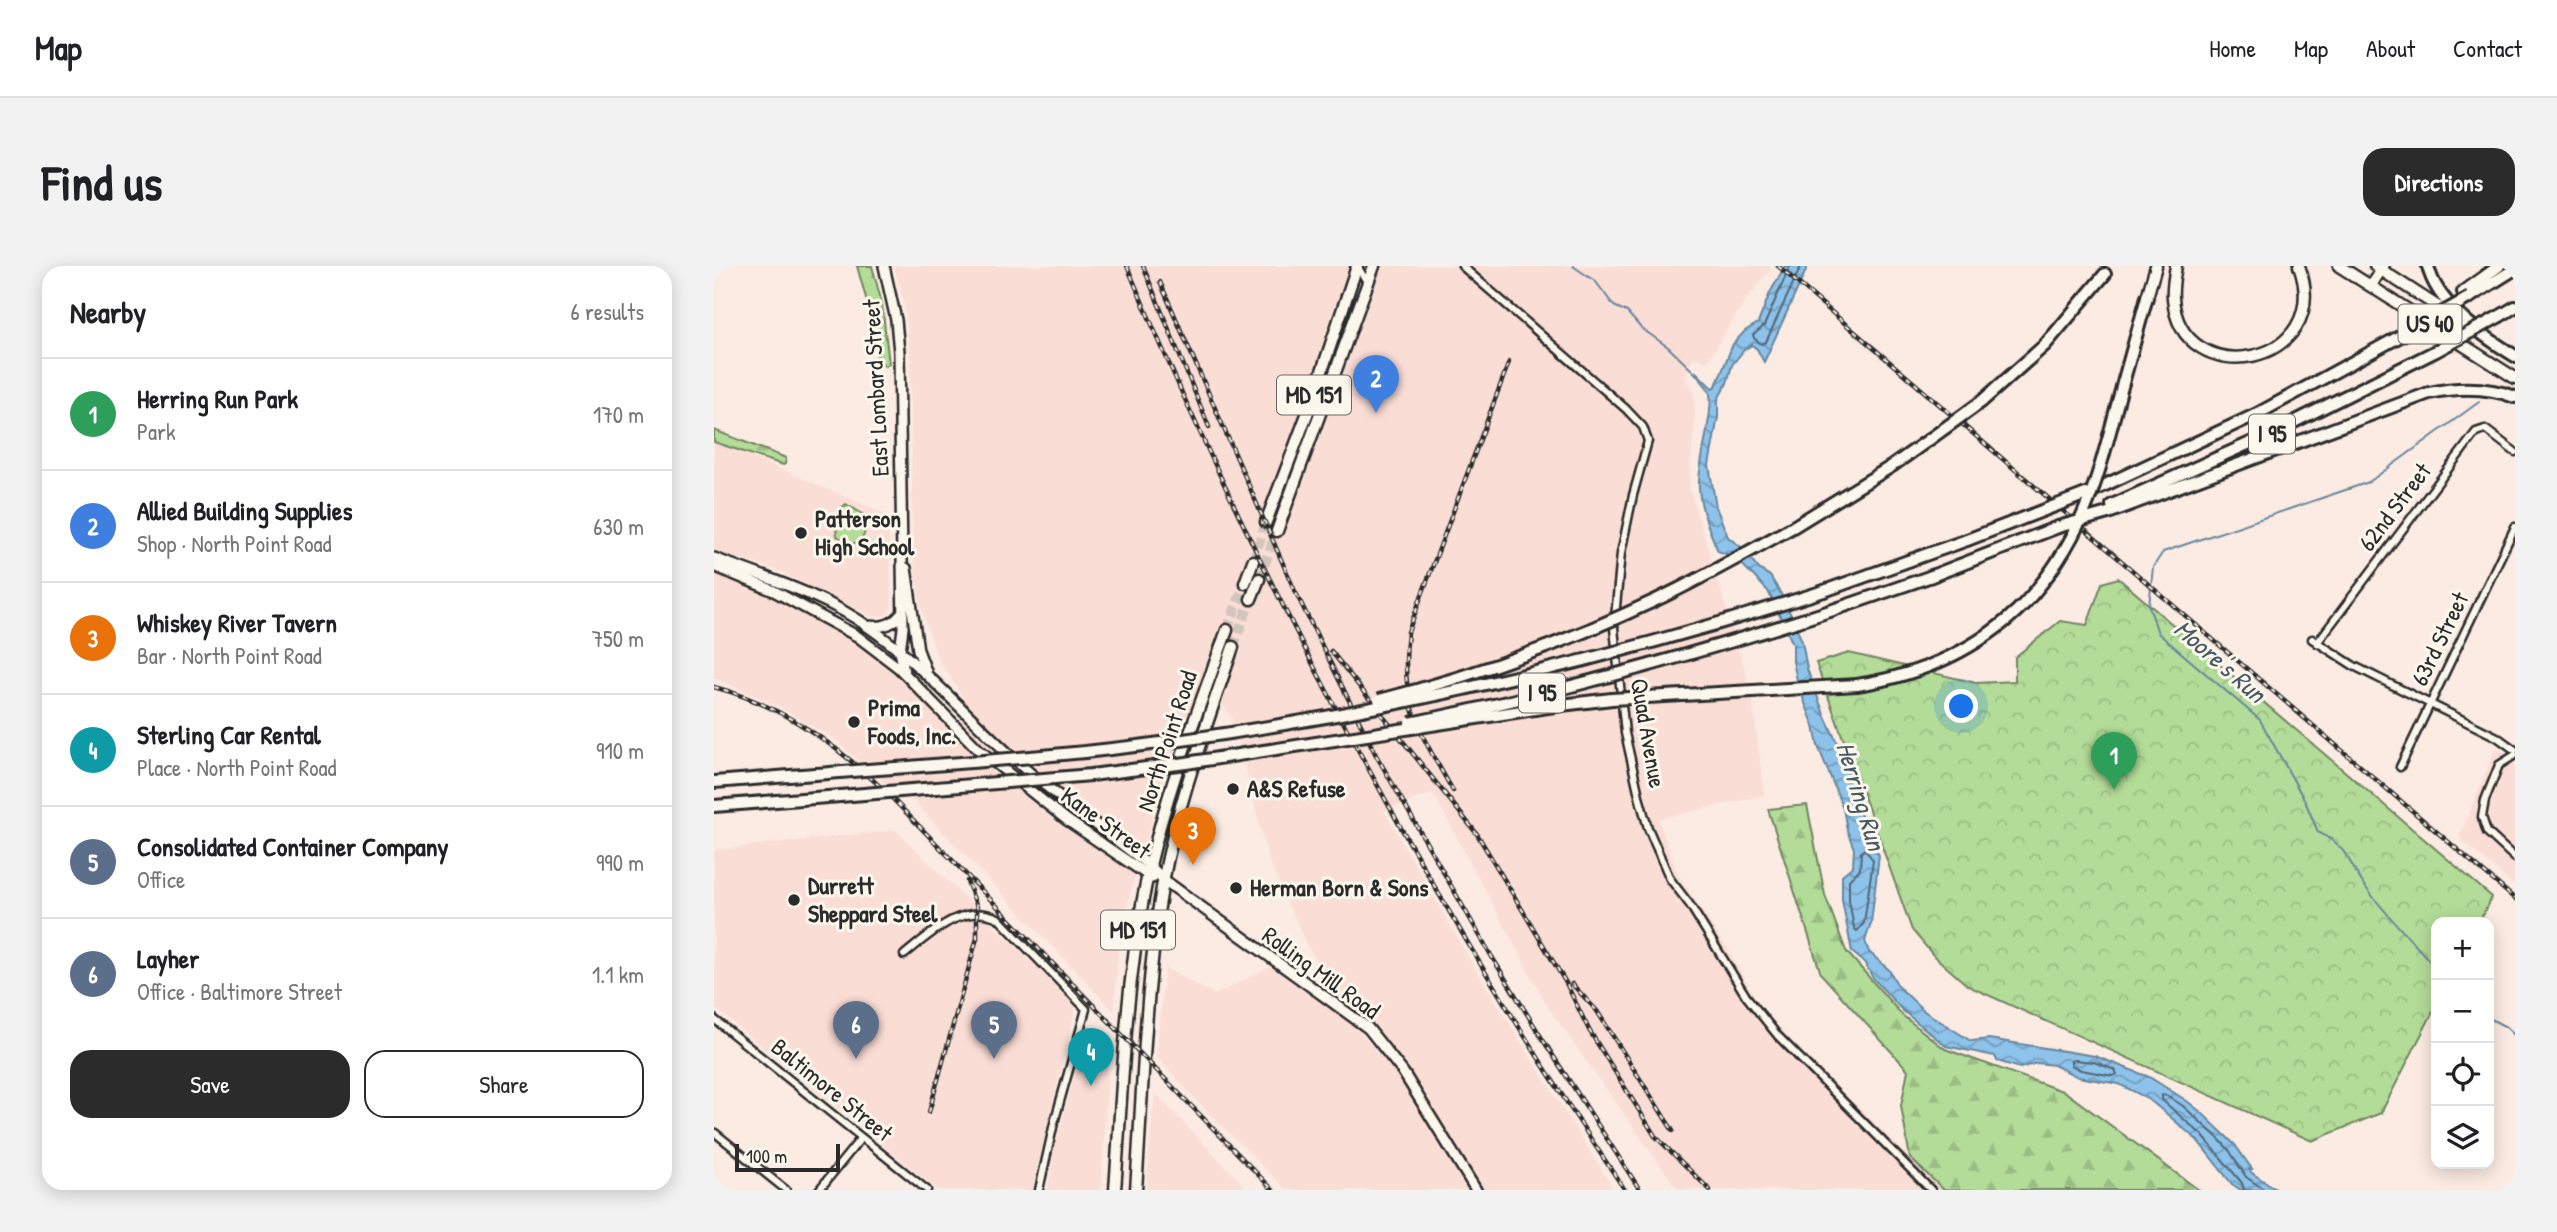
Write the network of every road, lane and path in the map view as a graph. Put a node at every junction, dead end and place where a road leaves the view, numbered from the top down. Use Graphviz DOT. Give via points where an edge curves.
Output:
graph roads {
  1 [pos="884,266"];
  2 [pos="1357,266"];
  3 [pos="1374,266"];
  4 [pos="1462,266"];
  5 [pos="2156,266"];
  6 [pos="2176,266"];
  7 [pos="2299,266"];
  8 [pos="2340,266"];
  9 [pos="2428,266"];
  10 [pos="2499,266"];
  11 [pos="2380,267"];
  12 [pos="2515,269"];
  13 [pos="2108,270"];
  14 [pos="1369,285"];
  15 [pos="2371,286"];
  16 [pos="2467,295"];
  17 [pos="2147,297"];
  18 [pos="2515,307"];
  19 [pos="2496,344"];
  20 [pos="2515,356"];
  21 [pos="1325,362"];
  22 [pos="1338,368"];
  23 [pos="2515,378"];
  24 [pos="2515,397"];
  25 [pos="1304,423"];
  26 [pos="1316,428"];
  27 [pos="2515,452"];
  28 [pos="2106,511"];
  29 [pos="1266,522"];
  30 [pos="2515,527"];
  31 [pos="1277,531"];
  32 [pos="902,551"];
  33 [pos="714,558"];
  34 [pos="1253,561"];
  35 [pos="714,566"];
  36 [pos="1259,579"];
  37 [pos="1245,583"];
  38 [pos="1251,599"];
  39 [pos="903,612"];
  40 [pos="868,626"];
  41 [pos="915,626"];
  42 [pos="1227,631"];
  43 [pos="1233,647"];
  44 [pos="900,651"];
  45 [pos="884,656"];
  46 [pos="904,673"];
  47 [pos="932,681"];
  48 [pos="2430,703"];
  49 [pos="1298,721"];
  50 [pos="2515,739"];
  51 [pos="2513,748"];
  52 [pos="1249,754"];
  53 [pos="2515,755"];
  54 [pos="2400,767"];
  55 [pos="1178,768"];
  56 [pos="1191,772"];
  57 [pos="714,782"];
  58 [pos="714,806"];
  59 [pos="2515,859"];
  60 [pos="1150,866"];
  61 [pos="1148,877"];
  62 [pos="1164,880"];
  63 [pos="904,955"];
  64 [pos="714,1020"];
  65 [pos="714,1132"];
  66 [pos="861,1138"];
  67 [pos="786,1190"];
  68 [pos="819,1190"];
  69 [pos="927,1190"];
  70 [pos="1039,1190"];
  71 [pos="1115,1190"];
  72 [pos="1136,1190"];
  73 [pos="1476,1190"];
  74 [pos="1931,1190"];
  1 -- 32 [label="main road, East Lombard Street" via="899,352"];
  2 -- 14 [label="street"];
  2 -- 21 [label="main road, MD 151"];
  3 -- 14 [label="main road, MD 151"];
  4 -- 74 [label="street, Quad Avenue" via="1626,409 1646,432 1647,448 1621,553 1614,628 1633,772 1648,828 1670,879 1762,1018"];
  5 -- 17 [label="main road"];
  6 -- 7 [label="main road" via="2173,301 2183,328 2203,349 2242,358 2277,346 2295,328 2306,291"];
  8 -- 15 [label="main road, US 40"];
  9 -- 19 [label="highway" via="2443,298"];
  10 -- 16 [label="highway"];
  11 -- 15 [label="main road"];
  11 -- 19 [label="main road, US 40"];
  12 -- 16 [label="highway"];
  13 -- 49 [label="highway, bridge" via="2045,345 1981,402 1793,527 1656,600 1552,644 1427,688"];
  14 -- 22 [label="main road, MD 151"];
  15 -- 23 [label="main road, US 40"];
  16 -- 49 [label="highway, I 95, bridge" via="2258,414 2086,494 1967,540 1824,592 1672,638 1430,698"];
  17 -- 52 [label="highway, bridge" via="2085,512 2058,564 1993,631 1949,658 1903,676 1857,685 1599,700"];
  18 -- 28 [label="highway, I 95, bridge" via="2268,435"];
  19 -- 20 [label="highway, US 40"];
  21 -- 22 [label="main road"];
  21 -- 25 [label="main road, MD 151"];
  22 -- 26 [label="main road, MD 151"];
  24 -- 28 [label="highway" via="2469,388 2429,393"];
  25 -- 26 [label="main road"];
  25 -- 29 [label="main road, MD 151"];
  26 -- 31 [label="main road, MD 151"];
  27 -- 48 [label="street, 62nd Street" via="2485,429 2476,432 2314,641"];
  28 -- 52 [label="highway, I 95, bridge" via="1830,611 1677,658 1435,718"];
  30 -- 48 [label="street, 63rd Street"];
  32 -- 39 [label="main road, East Lombard Street"];
  32 -- 41 [label="main road, East Lombard Street"];
  33 -- 40 [label="main road, Kane Street" via="823,601"];
  34 -- 37 [label="main road"];
  35 -- 45 [label="main road, Kane Street" via="793,601"];
  36 -- 38 [label="main road"];
  39 -- 40 [label="main road" via="890,624"];
  39 -- 44 [label="main road, East Lombard Street"];
  40 -- 44 [label="main road, Kane Street"];
  41 -- 44 [label="main road" via="913,643"];
  41 -- 47 [label="main road, East Lombard Street" via="920,661"];
  42 -- 55 [label="main road, North Point Road / MD 151"];
  43 -- 56 [label="main road, North Point Road / MD 151"];
  44 -- 45 [label="main road"];
  44 -- 46 [label="main road, East Lombard Street"];
  44 -- 47 [label="main road, Kane Street"];
  45 -- 46 [label="main road, Kane Street"];
  46 -- 61 [label="main road, Kane Street" via="978,749"];
  47 -- 60 [label="main road, Kane Street" via="1021,766"];
  48 -- 51 [label="street"];
  48 -- 54 [label="street, 63rd Street"];
  49 -- 57 [label="highway, I 95, bridge" via="1086,752"];
  50 -- 51 [label="street"];
  52 -- 58 [label="highway, I 95, bridge" via="1091,775"];
  53 -- 59 [label="street" via="2499,765 2482,817 2487,832"];
  55 -- 56 [label="main road"];
  55 -- 60 [label="main road, North Point Road / MD 151"];
  56 -- 62 [label="main road, North Point Road / MD 151"];
  60 -- 61 [label="main road, MD 151"];
  60 -- 62 [label="main road, Kane Street"];
  61 -- 62 [label="main road, Kane Street"];
  61 -- 71 [label="main road, MD 151" via="1129,994"];
  62 -- 72 [label="main road, MD 151" via="1147,1000"];
  62 -- 73 [label="main road, Rolling Mill Road" via="1368,1028 1415,1089"];
  63 -- 70 [label="street" via="942,926 986,913 998,918 1086,1009"];
  64 -- 66 [label="street, Baltimore Street"];
  65 -- 67 [label="street"];
  66 -- 68 [label="street"];
  66 -- 69 [label="street, Baltimore Street"];
}
